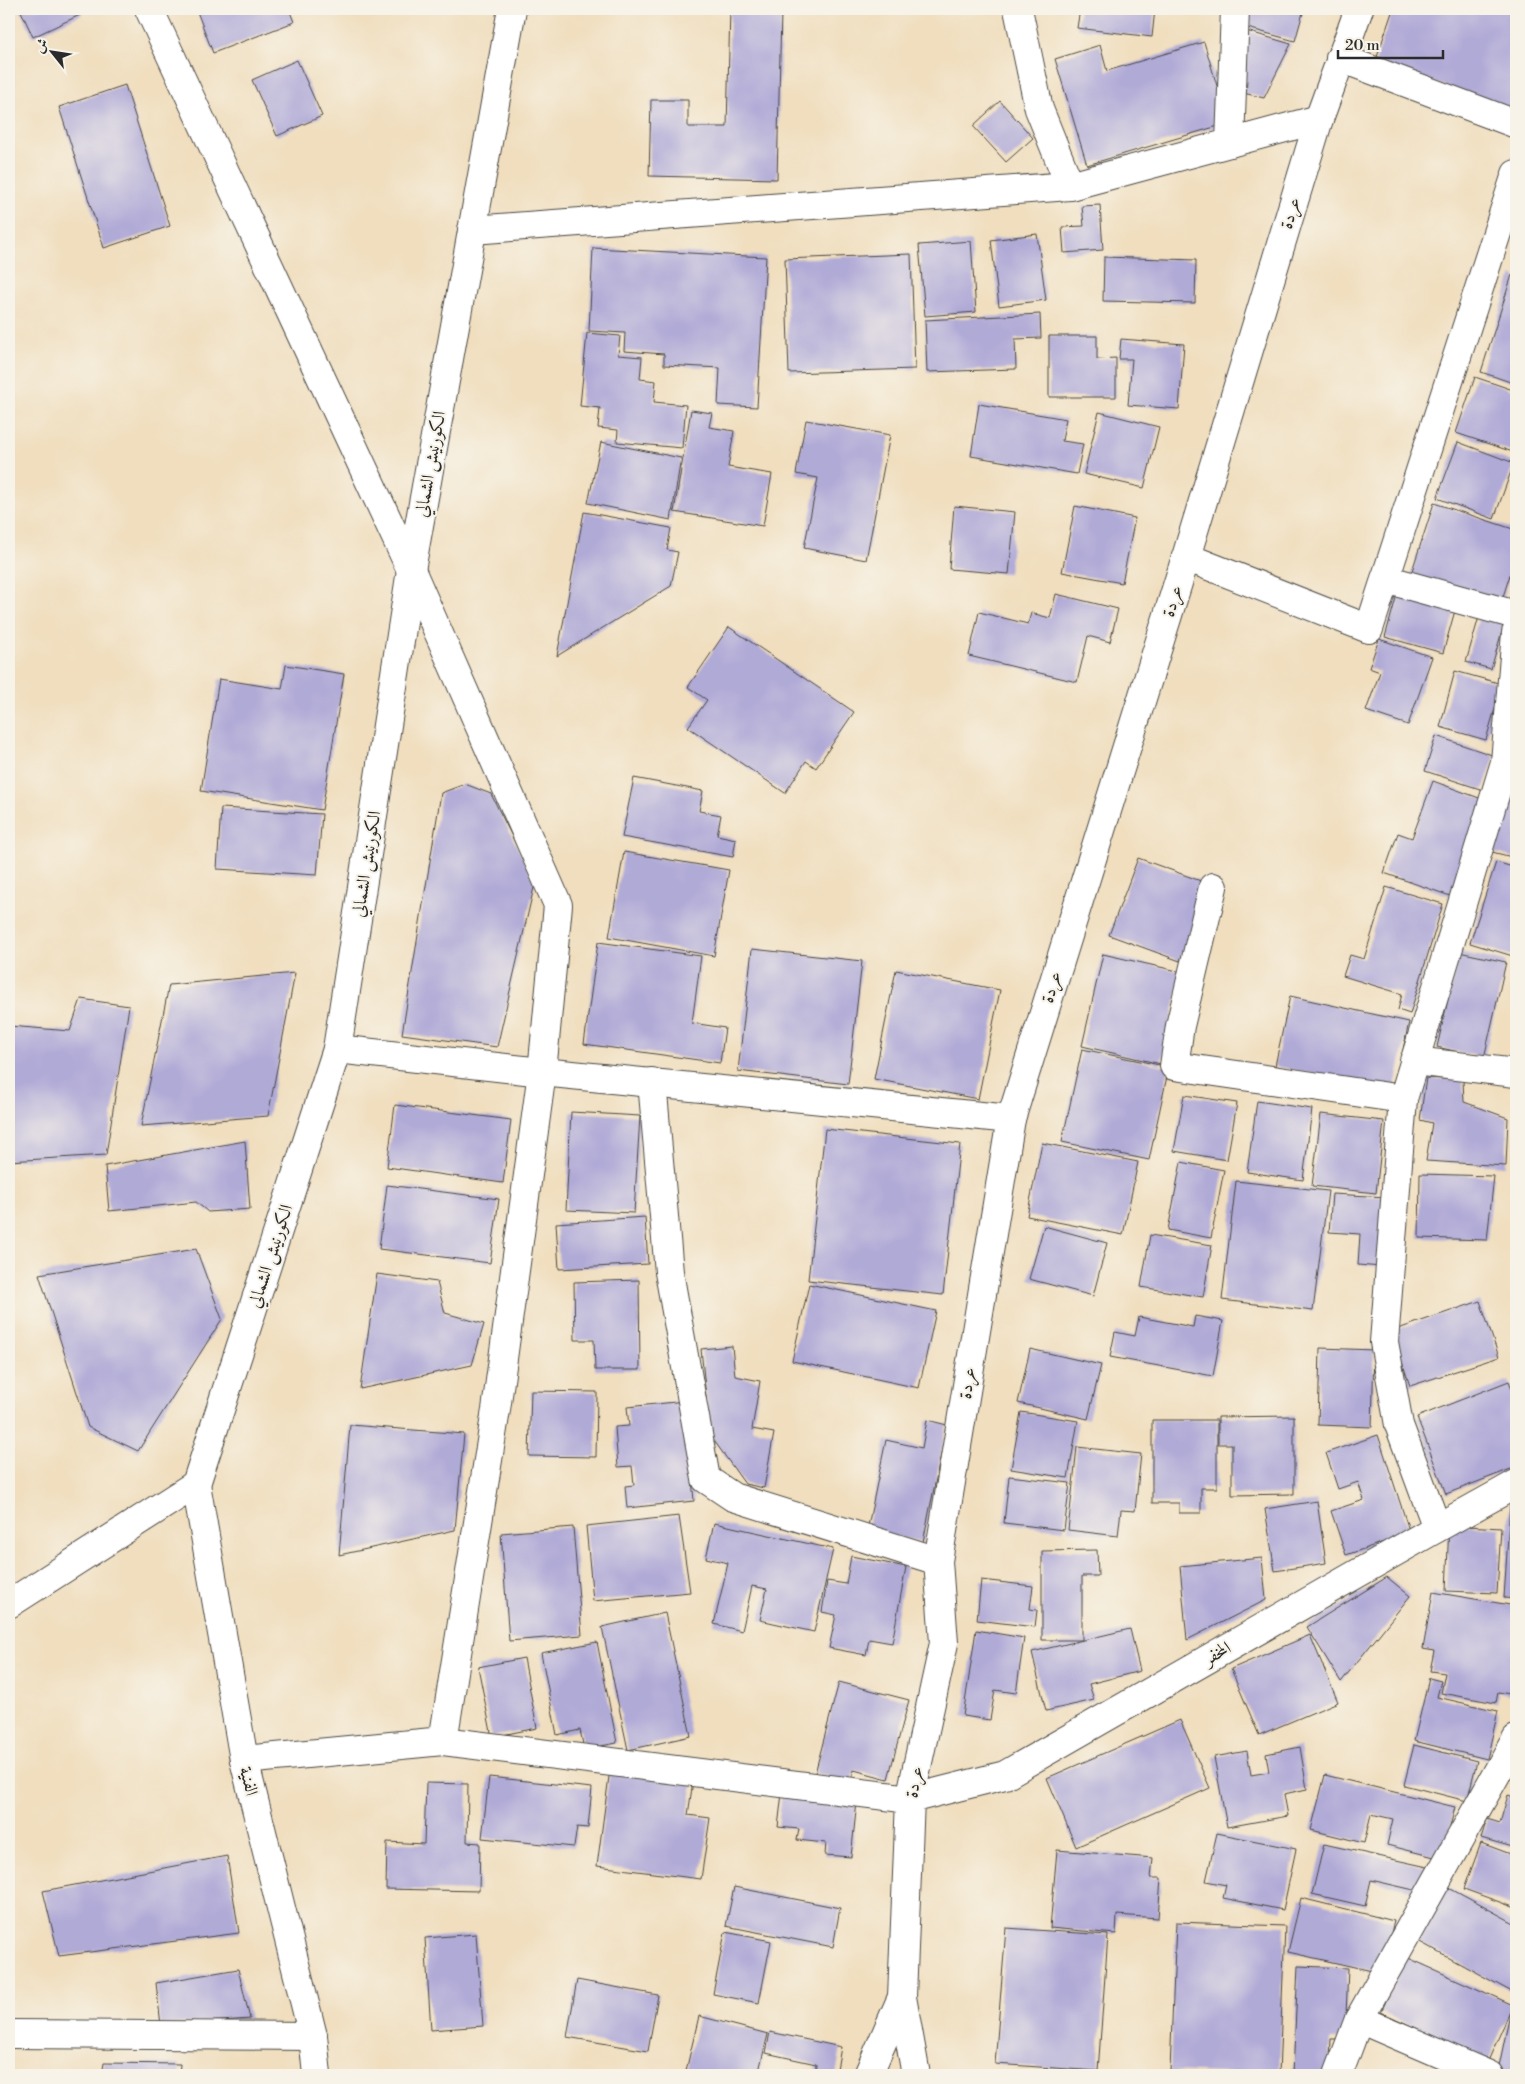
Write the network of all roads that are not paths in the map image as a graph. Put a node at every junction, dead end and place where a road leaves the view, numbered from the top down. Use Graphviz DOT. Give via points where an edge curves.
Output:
graph roads {
  1 [pos="149,9"];
  2 [pos="512,9"];
  3 [pos="1018,9"];
  4 [pos="1235,9"];
  5 [pos="1359,9"];
  6 [pos="1340,58"];
  7 [pos="1319,119"];
  8 [pos="1516,124"];
  9 [pos="1230,143"];
  10 [pos="1516,174"];
  11 [pos="1070,186"];
  12 [pos="472,230"];
  13 [pos="1186,557"];
  14 [pos="411,570"];
  15 [pos="1385,579"];
  16 [pos="1516,615"];
  17 [pos="1516,633"];
  18 [pos="1213,886"];
  19 [pos="337,1049"];
  20 [pos="1414,1061"];
  21 [pos="542,1072"];
  22 [pos="1516,1073"];
  23 [pos="652,1082"];
  24 [pos="1403,1099"];
  25 [pos="1010,1118"];
  26 [pos="196,1484"];
  27 [pos="1516,1484"];
  28 [pos="1436,1528"];
  29 [pos="938,1561"];
  30 [pos="9,1604"];
  31 [pos="1516,1739"];
  32 [pos="443,1741"];
  33 [pos="244,1760"];
  34 [pos="910,1799"];
  35 [pos="902,1997"];
  36 [pos="1359,2019"];
  37 [pos="9,2034"];
  38 [pos="313,2036"];
  39 [pos="318,2075"];
  40 [pos="868,2075"];
  41 [pos="916,2075"];
  42 [pos="1338,2075"];
  43 [pos="1489,2075"];
  1 -- 14 [label="street"];
  2 -- 12 [label="street, الكورنيش الشمالي"];
  3 -- 11 [label="street" via="1039,109"];
  4 -- 9 [label="street"];
  5 -- 6 [label="street, عردة"];
  6 -- 7 [label="street, عردة"];
  6 -- 8 [label="street"];
  7 -- 9 [label="street"];
  7 -- 13 [label="street, عردة"];
  9 -- 11 [label="street"];
  10 -- 15 [label="street"];
  11 -- 12 [label="street"];
  12 -- 14 [label="street, الكورنيش الشمالي"];
  13 -- 15 [label="street" via="1369,629"];
  13 -- 25 [label="street, عردة"];
  14 -- 19 [label="street, الكورنيش الشمالي"];
  14 -- 21 [label="street" via="558,905"];
  15 -- 16 [label="street"];
  17 -- 20 [label="street" via="1505,762"];
  18 -- 24 [label="street" via="1180,1026 1174,1066"];
  19 -- 21 [label="street"];
  19 -- 26 [label="street, الكورنيش الشمالي"];
  20 -- 22 [label="street"];
  20 -- 24 [label="street"];
  21 -- 23 [label="street"];
  21 -- 32 [label="street" via="496,1410"];
  23 -- 25 [label="street"];
  23 -- 29 [label="street" via="669,1272 706,1479 733,1497"];
  24 -- 28 [label="street" via="1384,1342 1399,1425"];
  25 -- 29 [label="street, عردة"];
  26 -- 30 [label="street"];
  26 -- 33 [label="street, الفنية"];
  27 -- 28 [label="street, المخفر"];
  28 -- 34 [label="street, المخفر" via="1005,1775"];
  29 -- 34 [label="street, عردة" via="944,1644"];
  31 -- 36 [label="street"];
  32 -- 33 [label="street"];
  32 -- 34 [label="street"];
  33 -- 38 [label="street, الفنية"];
  34 -- 35 [label="street, عردة"];
  35 -- 40 [label="street"];
  35 -- 41 [label="street"];
  36 -- 42 [label="street"];
  36 -- 43 [label="street"];
  37 -- 38 [label="street"];
  38 -- 39 [label="street, الفنية"];
}
